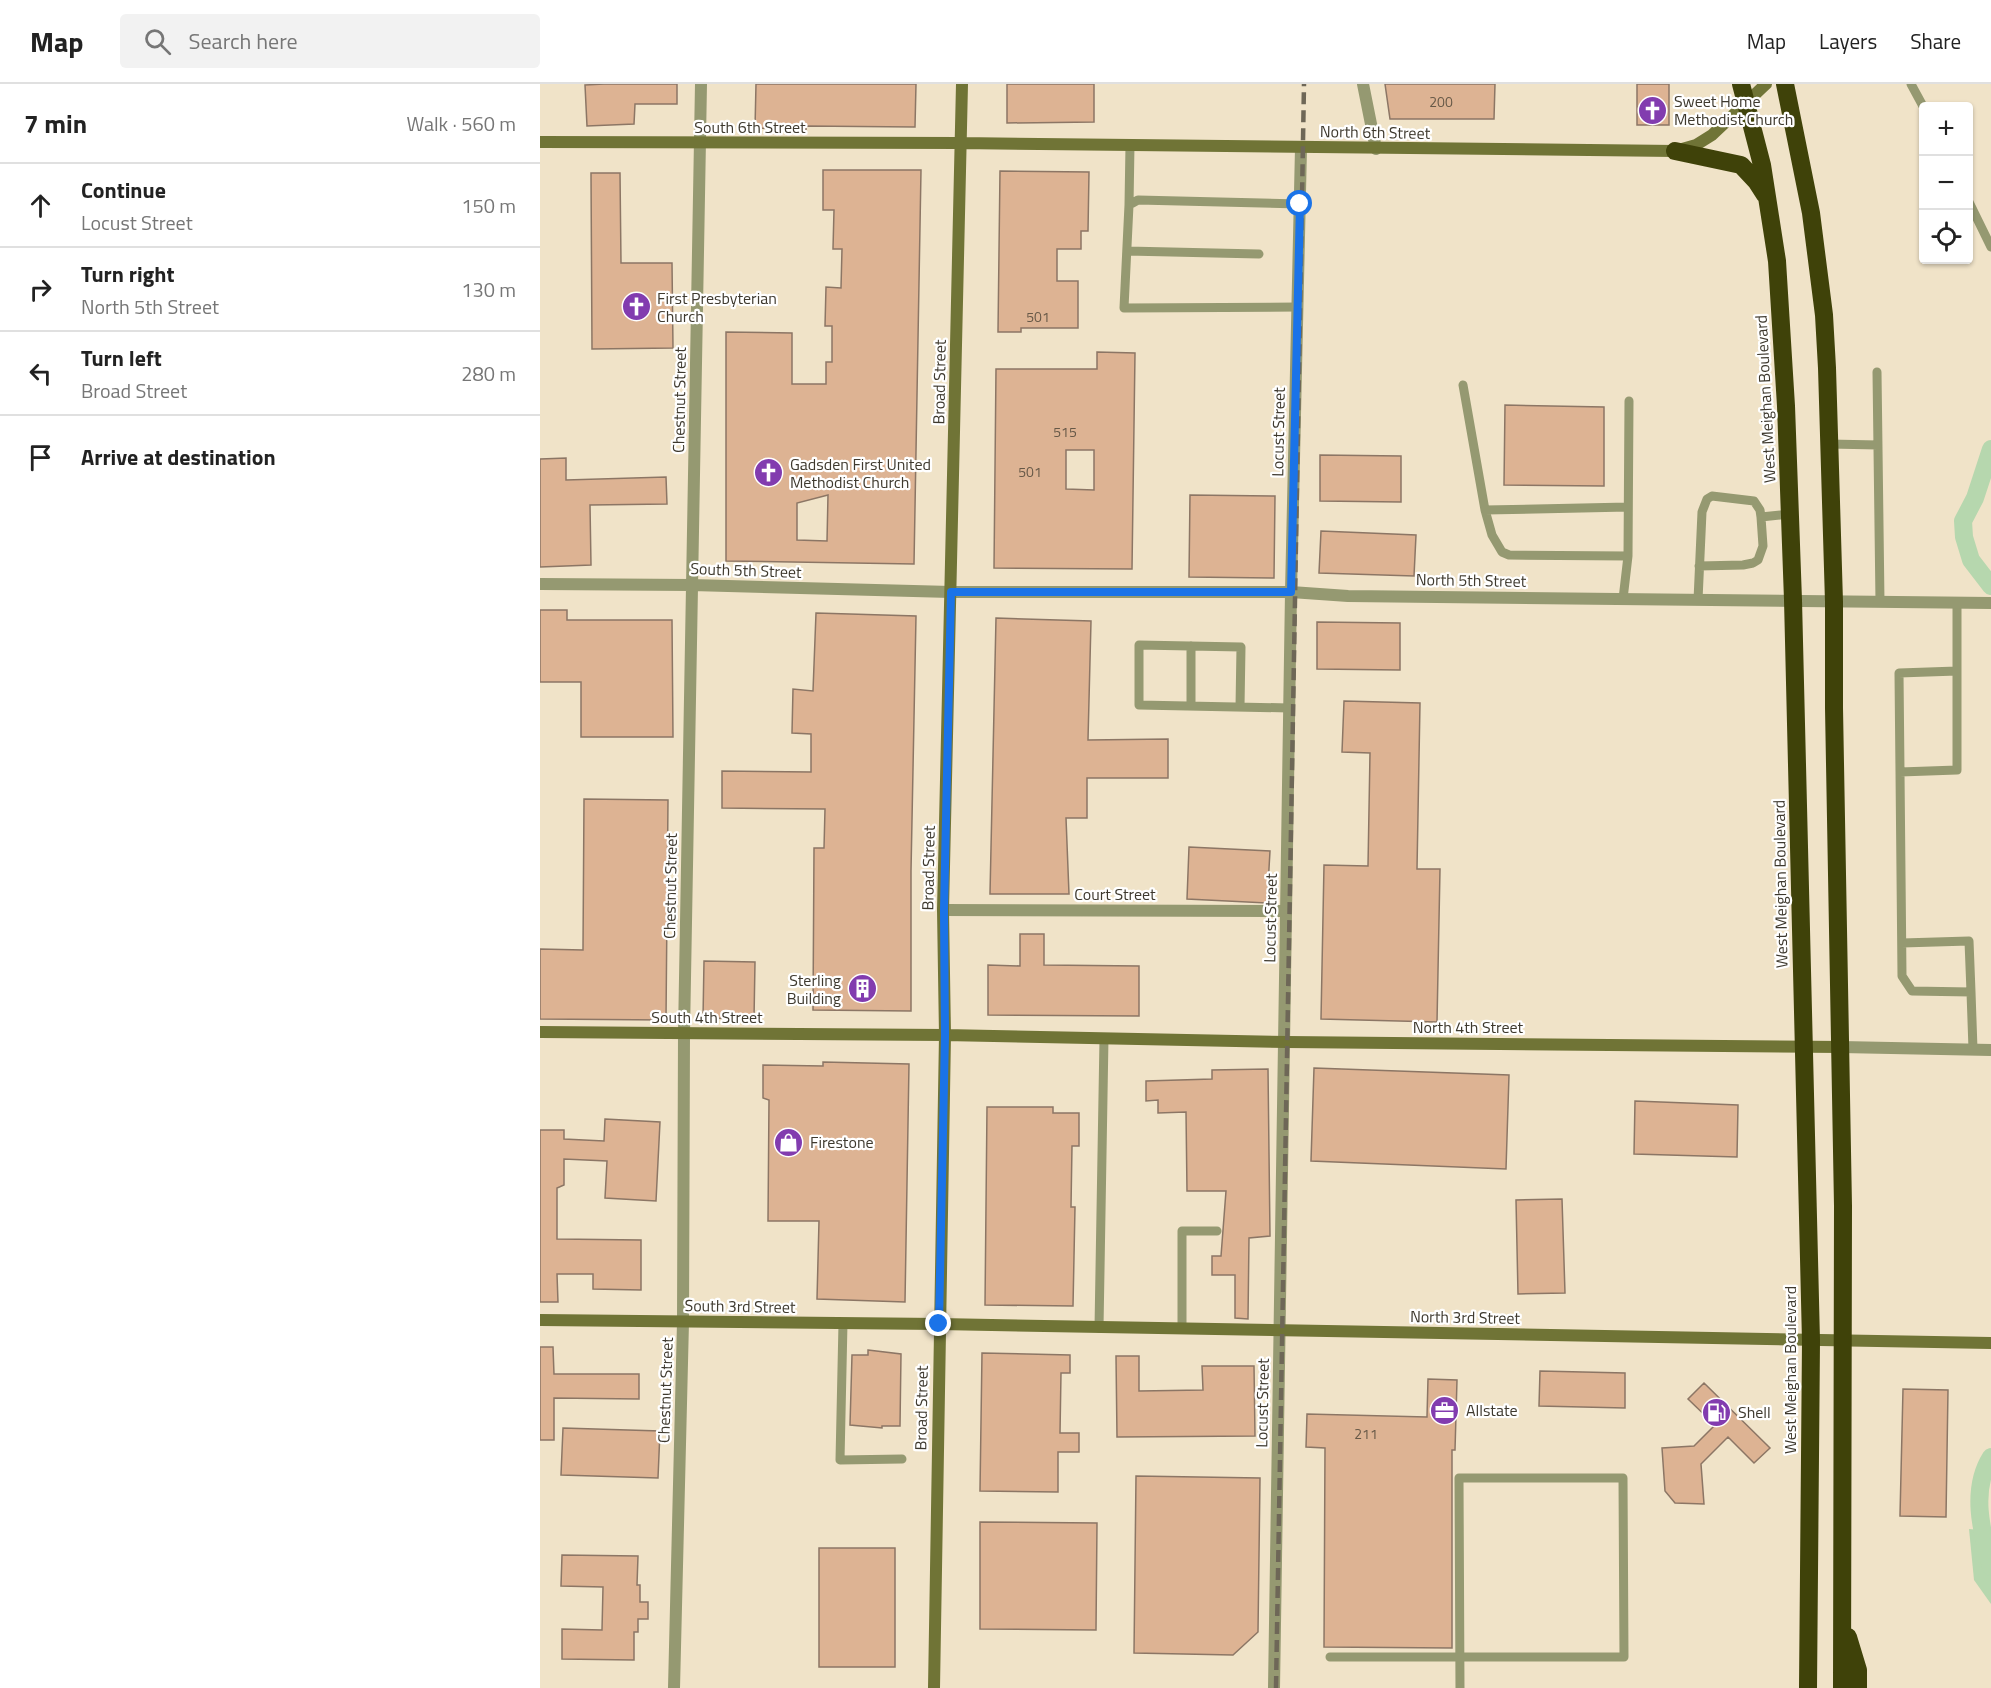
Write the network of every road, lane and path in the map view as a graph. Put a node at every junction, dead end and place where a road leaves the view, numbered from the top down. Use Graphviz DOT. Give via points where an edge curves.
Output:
graph roads {
  1 [pos="701,84"];
  2 [pos="962,84"];
  3 [pos="1363,84"];
  4 [pos="1741,84"];
  5 [pos="1766,84"];
  6 [pos="1785,84"];
  7 [pos="1911,84"];
  8 [pos="1920,102"];
  9 [pos="1746,103"];
  10 [pos="540,142"];
  11 [pos="960,143"];
  12 [pos="701,144"];
  13 [pos="1130,145"];
  14 [pos="1301,148"];
  15 [pos="1376,149"];
  16 [pos="1675,151"];
  17 [pos="1768,198"];
  18 [pos="1300,204"];
  19 [pos="1129,205"];
  20 [pos="1973,210"];
  21 [pos="1991,247"];
  22 [pos="1126,251"];
  23 [pos="1259,254"];
  24 [pos="1298,307"];
  25 [pos="1877,372"];
  26 [pos="1463,385"];
  27 [pos="1629,401"];
  28 [pos="1829,444"];
  29 [pos="1878,445"];
  30 [pos="1628,507"];
  31 [pos="1485,510"];
  32 [pos="1790,514"];
  33 [pos="1761,517"];
  34 [pos="1628,556"];
  35 [pos="1699,566"];
  36 [pos="540,584"];
  37 [pos="692,585"];
  38 [pos="951,592"];
  39 [pos="1291,592"];
  40 [pos="1623,599"];
  41 [pos="1698,600"];
  42 [pos="1793,600"];
  43 [pos="1834,602"];
  44 [pos="1880,602"];
  45 [pos="1957,603"];
  46 [pos="1991,603"];
  47 [pos="1191,646"];
  48 [pos="1957,671"];
  49 [pos="1191,706"];
  50 [pos="1240,706"];
  51 [pos="1289,708"];
  52 [pos="1900,772"];
  53 [pos="944,910"];
  54 [pos="1286,911"];
  55 [pos="1902,943"];
  56 [pos="1971,992"];
  57 [pos="540,1032"];
  58 [pos="684,1034"];
  59 [pos="945,1035"];
  60 [pos="1104,1038"];
  61 [pos="1284,1042"];
  62 [pos="1803,1046"];
  63 [pos="1841,1047"];
  64 [pos="1973,1049"];
  65 [pos="1991,1050"];
  66 [pos="1217,1231"];
  67 [pos="540,1320"];
  68 [pos="683,1322"];
  69 [pos="843,1323"];
  70 [pos="939,1324"];
  71 [pos="1099,1328"];
  72 [pos="1182,1329"];
  73 [pos="1280,1330"];
  74 [pos="1811,1341"];
  75 [pos="1843,1341"];
  76 [pos="1991,1343"];
  77 [pos="902,1459"];
  78 [pos="1844,1595"];
  79 [pos="1460,1656"];
  80 [pos="1330,1657"];
  81 [pos="674,1688"];
  82 [pos="934,1688"];
  83 [pos="1274,1688"];
  84 [pos="1460,1688"];
  85 [pos="1808,1688"];
  86 [pos="1842,1688"];
  87 [pos="1858,1688"];
  1 -- 12 [label="street, Chestnut Street"];
  2 -- 11 [label="main road, Broad Street"];
  3 -- 15 [label="street"];
  4 -- 9 [label="highway, West Meighan Boulevard"];
  5 -- 9 [label="main road, North 6th Street"];
  6 -- 28 [label="highway" via="1818,262"];
  7 -- 8 [label="lane"];
  9 -- 16 [label="main road, North 6th Street" via="1712,135"];
  9 -- 17 [label="highway, West Meighan Boulevard"];
  10 -- 12 [label="main road, South 6th Street"];
  11 -- 12 [label="main road, South 6th Street"];
  11 -- 13 [label="main road, North 6th Street"];
  11 -- 38 [label="main road, Broad Street"];
  12 -- 37 [label="street, Chestnut Street"];
  13 -- 14 [label="main road, North 6th Street"];
  13 -- 19 [label="lane"];
  14 -- 15 [label="main road, North 6th Street"];
  14 -- 18 [label="street, Locust Street"];
  15 -- 16 [label="main road, North 6th Street"];
  16 -- 17 [label="highway" via="1741,165"];
  17 -- 32 [label="highway, West Meighan Boulevard" via="1777,261"];
  18 -- 19 [label="lane" via="1138,200"];
  18 -- 24 [label="street, Locust Street"];
  19 -- 22 [label="lane"];
  20 -- 21 [label="lane"];
  22 -- 23 [label="lane"];
  22 -- 24 [label="lane" via="1124,308"];
  24 -- 39 [label="street, Locust Street"];
  25 -- 29 [label="lane"];
  26 -- 31 [label="lane"];
  27 -- 30 [label="lane"];
  28 -- 29 [label="lane"];
  28 -- 43 [label="highway"];
  29 -- 44 [label="lane"];
  30 -- 31 [label="lane"];
  30 -- 34 [label="lane"];
  31 -- 34 [label="lane" via="1491,535 1502,552 1509,555"];
  32 -- 33 [label="lane"];
  32 -- 42 [label="highway, West Meighan Boulevard"];
  33 -- 35 [label="lane" via="1763,546 1758,560"];
  33 -- 35 [label="lane" via="1754,501 1712,496 1707,499 1702,512"];
  34 -- 40 [label="lane"];
  35 -- 41 [label="lane"];
  36 -- 37 [label="street, South 5th Street"];
  37 -- 38 [label="street, South 5th Street"];
  37 -- 58 [label="street, Chestnut Street"];
  38 -- 39 [label="street, North 5th Street"];
  38 -- 53 [label="main road, Broad Street"];
  39 -- 40 [label="street, North 5th Street"];
  39 -- 51 [label="street, Locust Street"];
  40 -- 41 [label="street, North 5th Street"];
  41 -- 42 [label="street, North 5th Street"];
  42 -- 43 [label="street, North 5th Street"];
  42 -- 62 [label="highway, West Meighan Boulevard"];
  43 -- 44 [label="street, North 5th Street"];
  43 -- 63 [label="highway"];
  44 -- 45 [label="street, North 5th Street"];
  45 -- 46 [label="street, North 5th Street"];
  45 -- 48 [label="lane"];
  47 -- 49 [label="lane"];
  47 -- 49 [label="lane" via="1139,645 1139,705"];
  47 -- 50 [label="lane" via="1241,647"];
  48 -- 52 [label="lane" via="1958,770"];
  48 -- 52 [label="lane" via="1899,673"];
  49 -- 50 [label="lane"];
  50 -- 51 [label="lane"];
  51 -- 54 [label="street, Locust Street"];
  52 -- 55 [label="lane"];
  53 -- 54 [label="street, Court Street"];
  53 -- 59 [label="main road, Broad Street"];
  54 -- 61 [label="street, Locust Street"];
  55 -- 56 [label="lane" via="1902,976 1912,991"];
  55 -- 56 [label="lane" via="1969,941"];
  56 -- 64 [label="lane"];
  57 -- 58 [label="main road, South 4th Street"];
  58 -- 59 [label="main road, South 4th Street"];
  58 -- 68 [label="street, Chestnut Street"];
  59 -- 60 [label="main road, North 4th Street"];
  59 -- 70 [label="main road, Broad Street"];
  60 -- 61 [label="main road, North 4th Street"];
  60 -- 71 [label="lane"];
  61 -- 62 [label="main road, North 4th Street"];
  61 -- 73 [label="street, Locust Street"];
  62 -- 63 [label="main road, North 4th Street"];
  62 -- 74 [label="highway, West Meighan Boulevard"];
  63 -- 64 [label="street, North 4th Street"];
  63 -- 75 [label="highway"];
  64 -- 65 [label="street, North 4th Street"];
  66 -- 72 [label="lane" via="1182,1230"];
  67 -- 68 [label="main road, South 3rd Street"];
  68 -- 69 [label="main road, South 3rd Street"];
  68 -- 81 [label="street, Chestnut Street"];
  69 -- 70 [label="main road, South 3rd Street"];
  69 -- 77 [label="lane" via="840,1460"];
  70 -- 71 [label="main road, North 3rd Street"];
  70 -- 82 [label="main road, Broad Street"];
  71 -- 72 [label="main road, North 3rd Street"];
  72 -- 73 [label="main road, North 3rd Street"];
  73 -- 74 [label="main road, North 3rd Street"];
  73 -- 83 [label="street, Locust Street"];
  74 -- 75 [label="main road, North 3rd Street"];
  74 -- 85 [label="highway, West Meighan Boulevard"];
  75 -- 76 [label="main road, North 3rd Street"];
  75 -- 78 [label="highway"];
  78 -- 86 [label="highway"];
  78 -- 87 [label="highway"];
  79 -- 79 [label="lane" via="1460,1478 1623,1478 1624,1657"];
  79 -- 80 [label="lane"];
  79 -- 84 [label="lane"];
}
